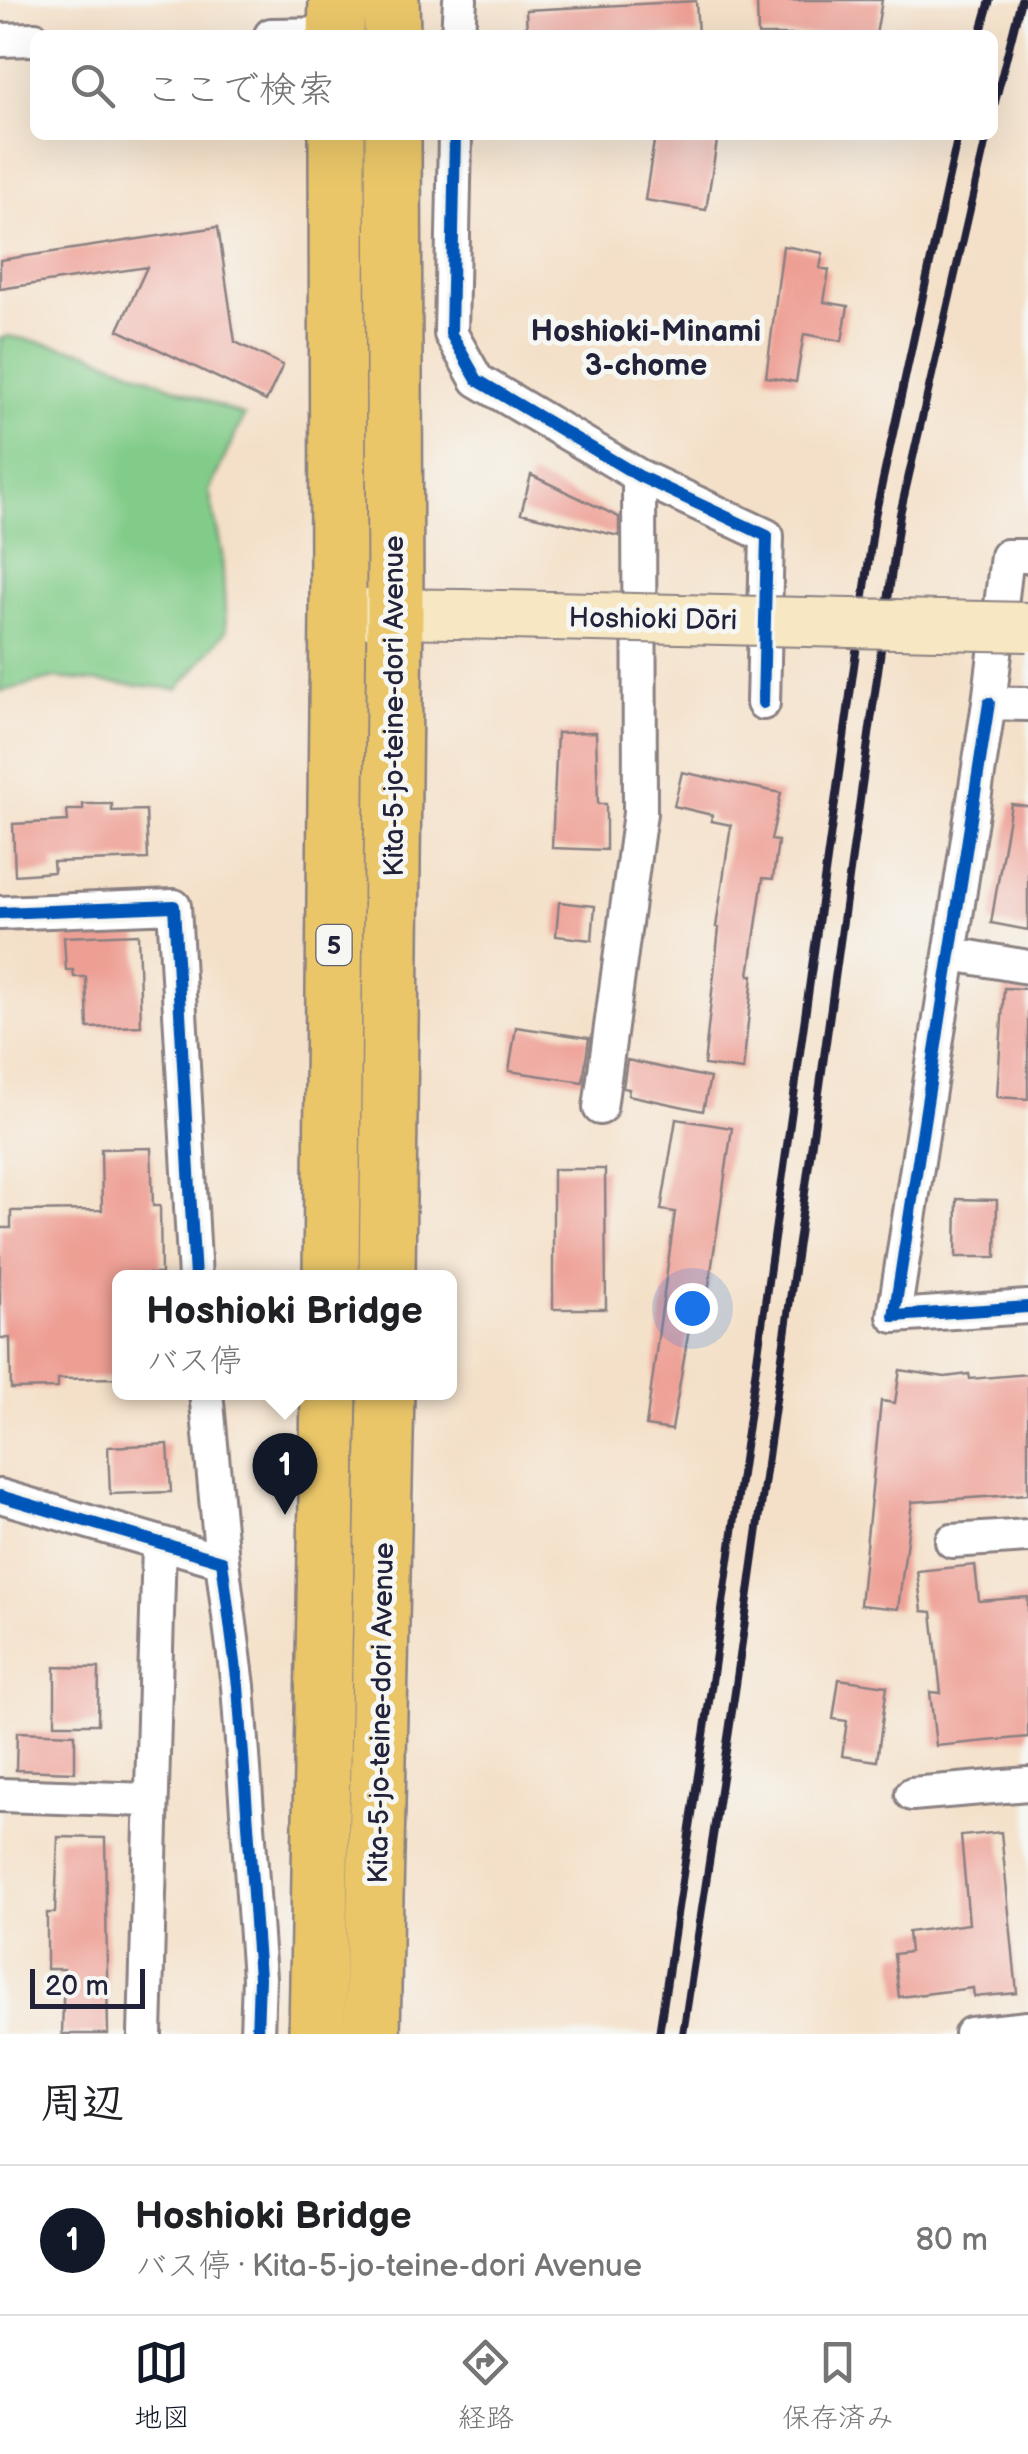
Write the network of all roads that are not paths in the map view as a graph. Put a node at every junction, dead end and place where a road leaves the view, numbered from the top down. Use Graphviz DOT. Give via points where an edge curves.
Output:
graph roads {
  1 [pos="337,0"];
  2 [pos="391,0"];
  3 [pos="460,0"];
  4 [pos="336,30"];
  5 [pos="392,30"];
  6 [pos="458,30"];
  7 [pos="0,40"];
  8 [pos="30,40"];
  9 [pos="337,140"];
  10 [pos="393,140"];
  11 [pos="456,140"];
  12 [pos="639,476"];
  13 [pos="1028,556"];
  14 [pos="338,612"];
  15 [pos="395,613"];
  16 [pos="1028,627"];
  17 [pos="762,702"];
  18 [pos="988,703"];
  19 [pos="1028,704"];
  20 [pos="0,913"];
  21 [pos="952,954"];
  22 [pos="1028,967"];
  23 [pos="600,1108"];
  24 [pos="195,1270"];
  25 [pos="330,1270"];
  26 [pos="387,1270"];
  27 [pos="1028,1307"];
  28 [pos="207,1400"];
  29 [pos="329,1400"];
  30 [pos="386,1400"];
  31 [pos="0,1496"];
  32 [pos="1028,1536"];
  33 [pos="952,1541"];
  34 [pos="160,1544"];
  35 [pos="222,1560"];
  36 [pos="1028,1784"];
  37 [pos="912,1794"];
  38 [pos="0,1795"];
  39 [pos="150,1800"];
  40 [pos="1028,2028"];
  41 [pos="145,2034"];
  42 [pos="257,2034"];
  43 [pos="317,2034"];
  44 [pos="372,2034"];
  45 [pos="971,2034"];
  1 -- 4 [label="highway"];
  2 -- 5 [label="highway"];
  3 -- 6 [label="street"];
  7 -- 8 [label="street"];
  9 -- 14 [label="highway, Kita-5-jo-teine-dori Avenue / 5"];
  10 -- 15 [label="highway, Kita-5-jo-teine-dori Avenue / 5"];
  11 -- 12 [label="street" via="451,334 477,380"];
  12 -- 17 [label="street" via="767,536"];
  12 -- 23 [label="street" via="640,813"];
  13 -- 18 [label="street" via="1007,556"];
  14 -- 15 [label="street, Hoshioki Dōri"];
  14 -- 25 [label="highway, Kita-5-jo-teine-dori Avenue / 5"];
  15 -- 16 [label="street, Hoshioki Dōri, bridge"];
  15 -- 26 [label="highway, Kita-5-jo-teine-dori Avenue / 5"];
  18 -- 19 [label="street"];
  18 -- 21 [label="street"];
  20 -- 24 [label="street" via="174,906"];
  21 -- 22 [label="street"];
  21 -- 27 [label="street" via="894,1316"];
  28 -- 35 [label="street"];
  29 -- 43 [label="highway, Kita-5-jo-teine-dori Avenue"];
  30 -- 44 [label="highway, Kita-5-jo-teine-dori Avenue"];
  31 -- 34 [label="street"];
  32 -- 33 [label="street"];
  34 -- 35 [label="street"];
  34 -- 39 [label="street"];
  35 -- 42 [label="street" via="241,1725"];
  36 -- 37 [label="street"];
  38 -- 39 [label="street"];
  39 -- 41 [label="street"];
  40 -- 45 [label="street"];
}
